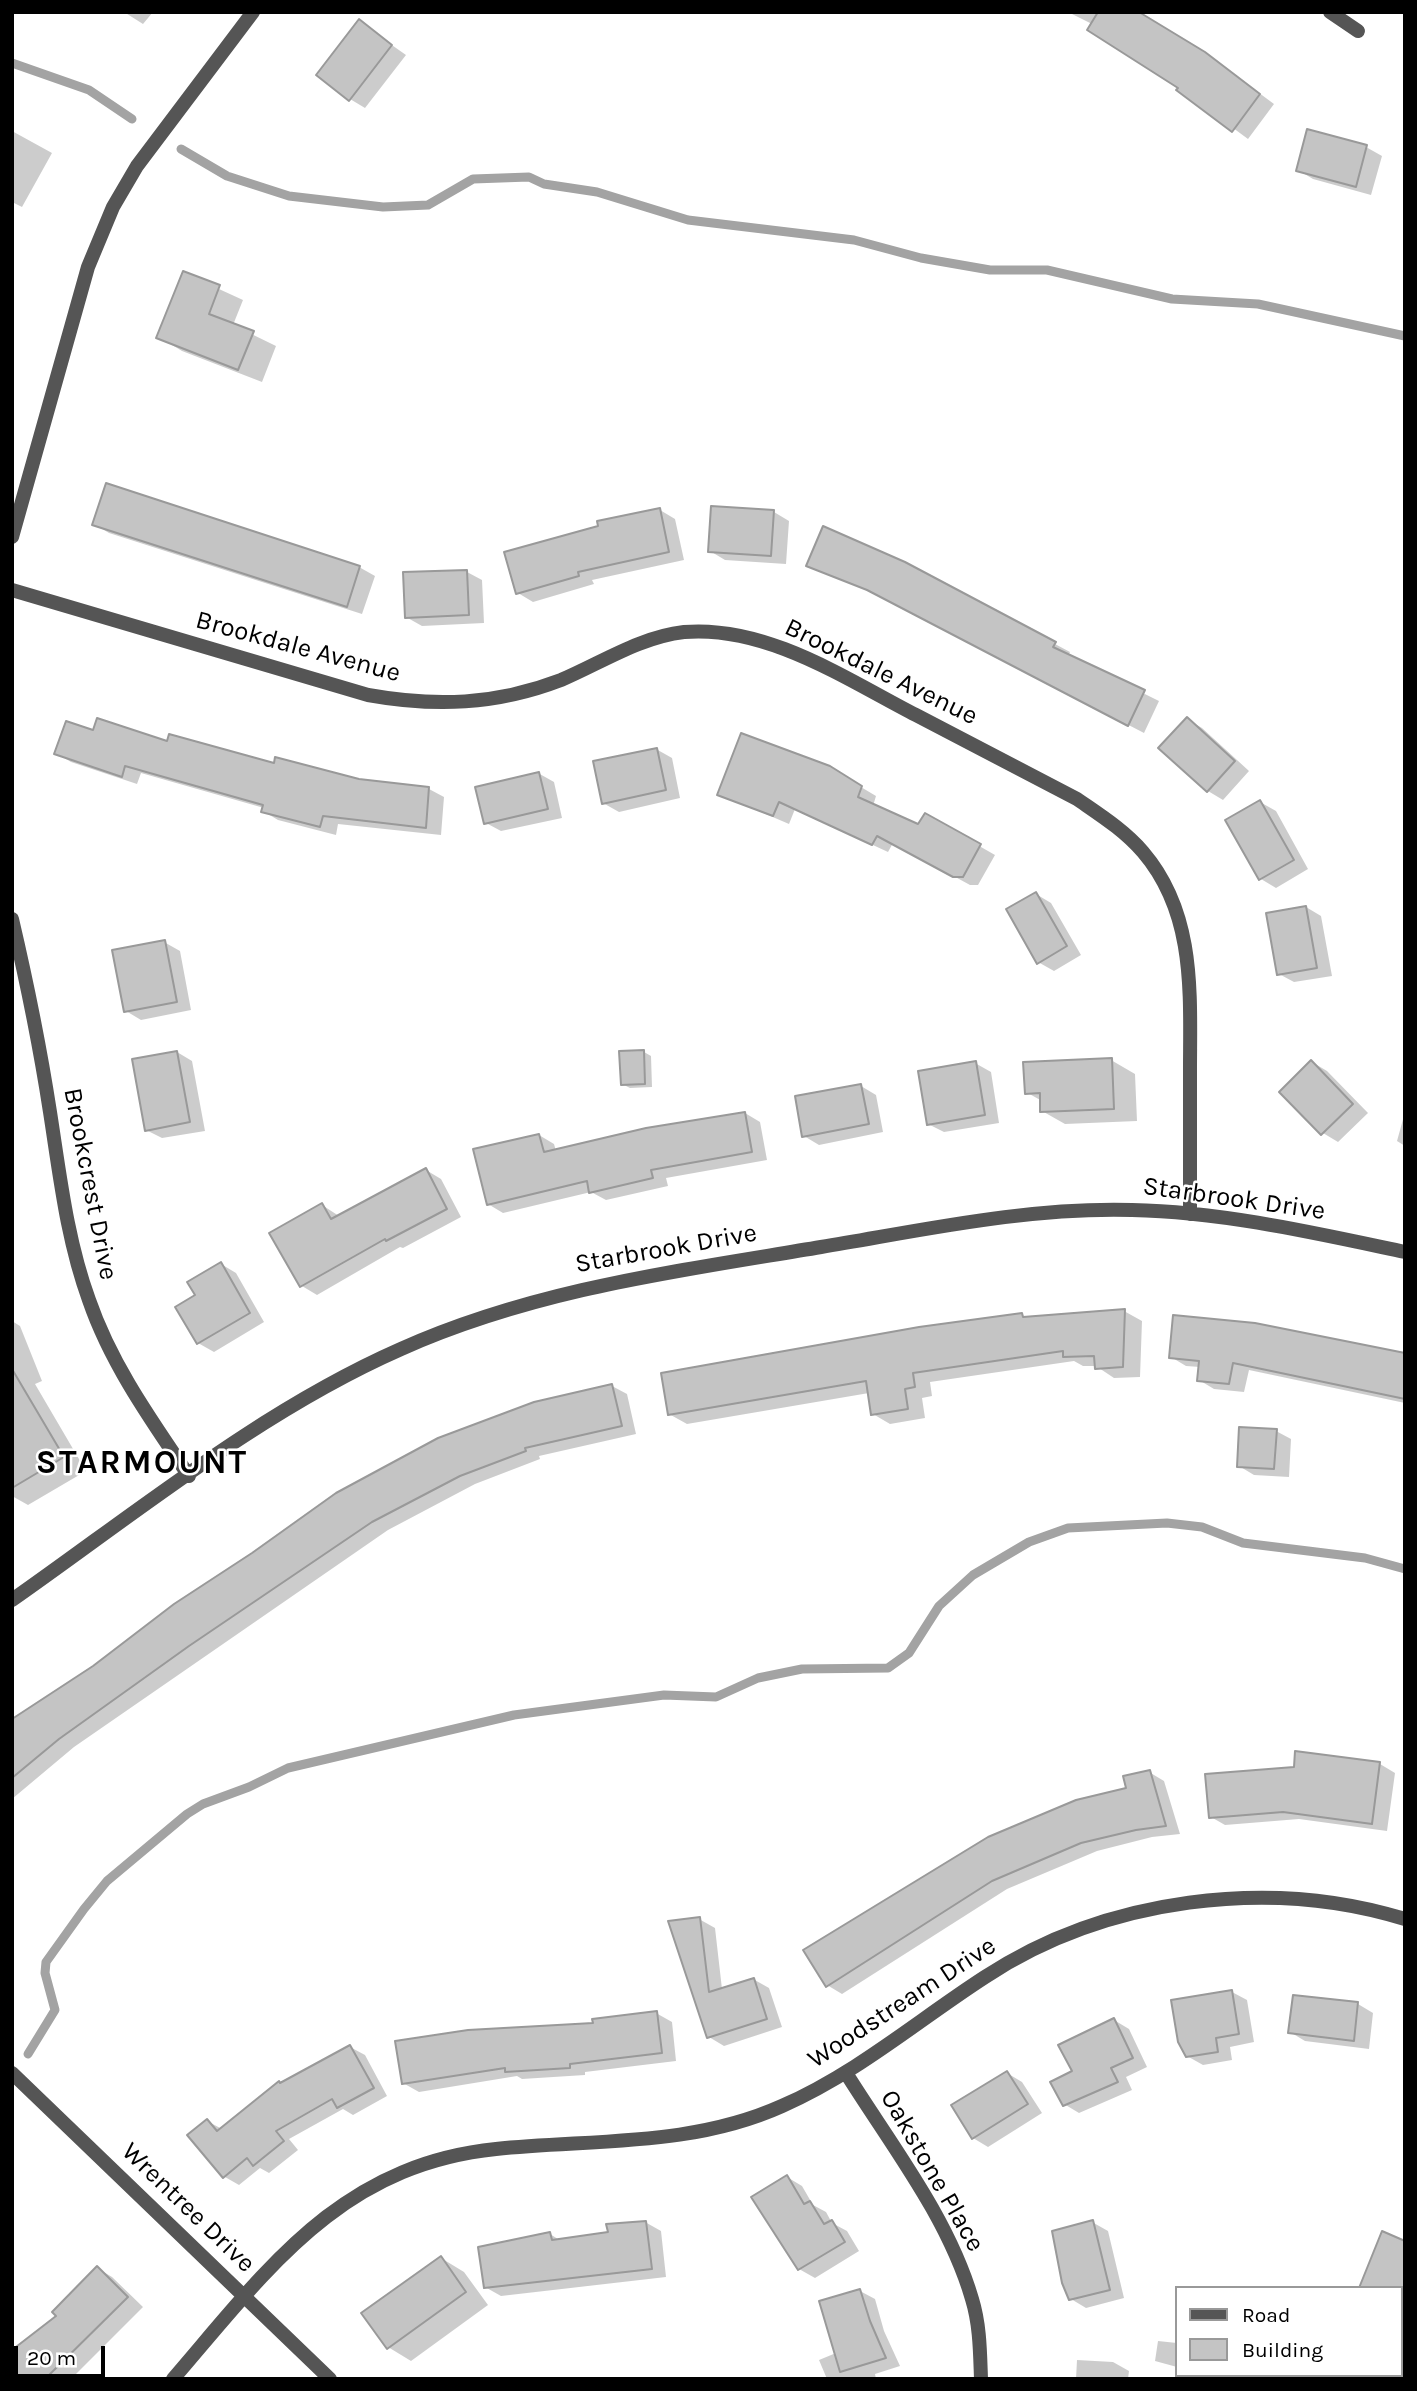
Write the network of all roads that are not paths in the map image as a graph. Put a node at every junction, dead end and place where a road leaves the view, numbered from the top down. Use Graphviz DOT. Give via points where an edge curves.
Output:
graph roads {
  1 [pos="253,12"];
  2 [pos="1329,12"];
  3 [pos="1358,31"];
  4 [pos="12,537"];
  5 [pos="12,590"];
  6 [pos="12,919"];
  7 [pos="1190,1214"];
  8 [pos="1405,1252"];
  9 [pos="188,1476"];
  10 [pos="12,1600"];
  11 [pos="1405,1919"];
  12 [pos="12,2073"];
  13 [pos="846,2074"];
  14 [pos="244,2296"];
  15 [pos="173,2379"];
  16 [pos="330,2379"];
  17 [pos="981,2379"];
  1 -- 4 [label="street" via="137,166 113,207 88,267"];
  2 -- 3 [label="street"];
  5 -- 7 [label="street, Brookdale Avenue" via="368,695 413,703 462,704 515,696 644,641 684,632 725,634 814,662 1077,799 1117,826 1143,852 1168,889 1184,931 1190,974"];
  6 -- 9 [label="street, Brookcrest Drive" via="35,1015 70,1235 89,1300 141,1406"];
  7 -- 8 [label="street, Starbrook Drive" via="1282,1226"];
  7 -- 9 [label="street, Starbrook Drive" via="1085,1210 992,1218 573,1290 485,1315 390,1353 274,1418"];
  9 -- 10 [label="street, Starbrook Drive"];
  11 -- 13 [label="street, Woodstream Drive" via="1321,1902 1248,1899 1192,1902 1126,1915 1017,1958"];
  12 -- 14 [label="street, Wrentree Drive"];
  13 -- 14 [label="street, Woodstream Drive" via="780,2107 725,2127 667,2138 494,2149 413,2169 344,2204 306,2232"];
  13 -- 17 [label="street, Oakstone Place" via="954,2249 979,2329"];
  14 -- 15 [label="street, Woodstream Drive"];
  14 -- 16 [label="street, Wrentree Drive"];
}
